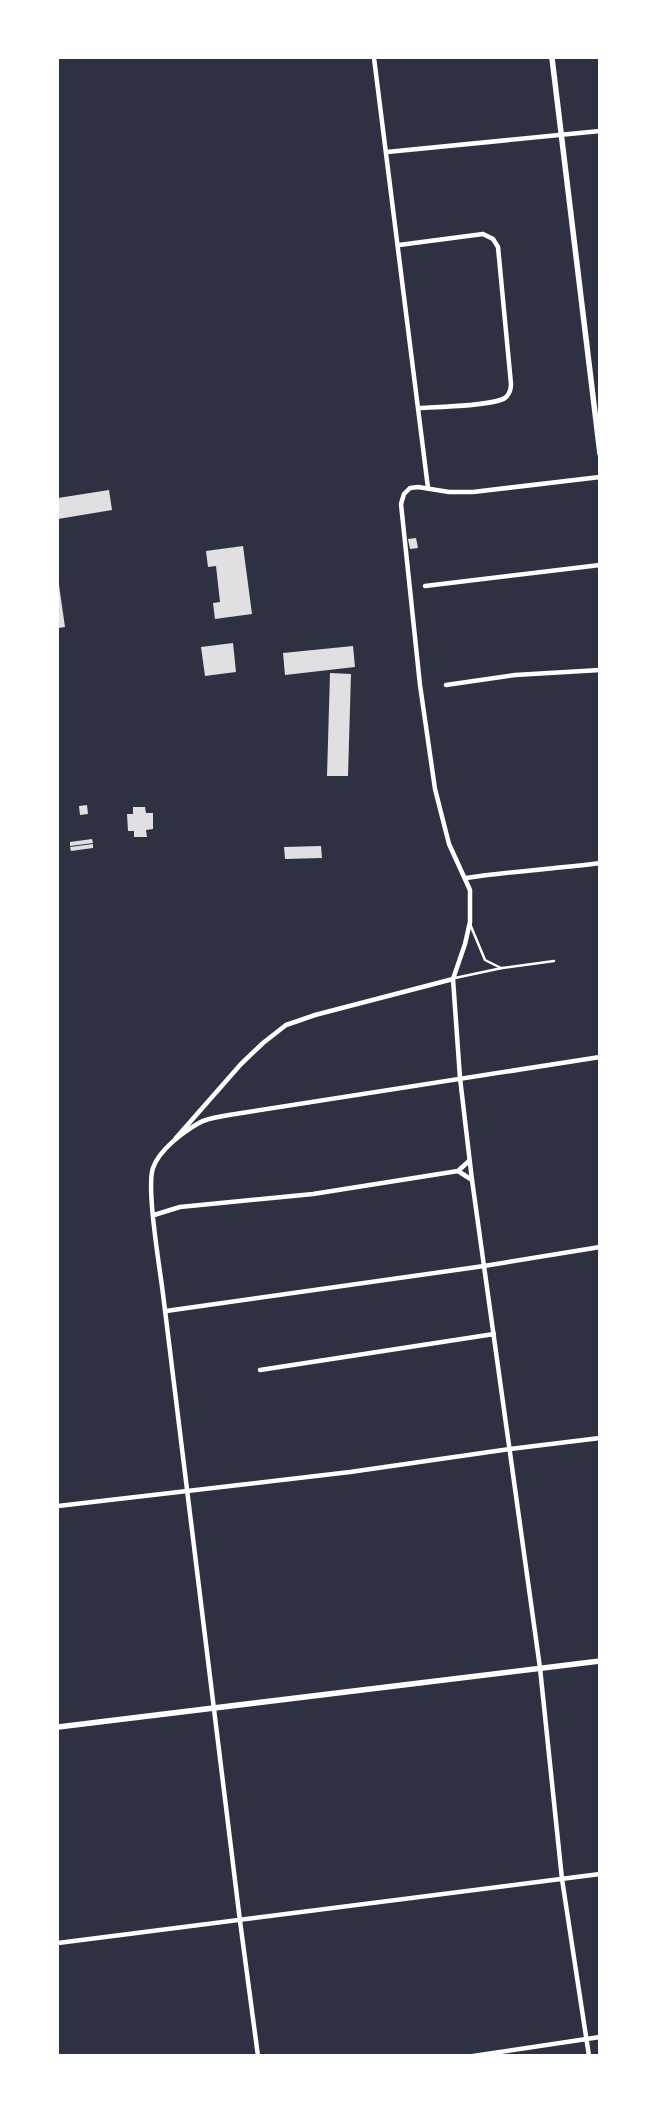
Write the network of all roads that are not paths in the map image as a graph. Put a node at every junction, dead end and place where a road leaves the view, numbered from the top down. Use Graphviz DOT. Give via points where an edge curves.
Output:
graph roads {
  1 [pos="374,58"];
  2 [pos="552,58"];
  3 [pos="600,131"];
  4 [pos="562,134"];
  5 [pos="387,152"];
  6 [pos="399,245"];
  7 [pos="419,408"];
  8 [pos="600,454"];
  9 [pos="600,477"];
  10 [pos="428,488"];
  11 [pos="600,565"];
  12 [pos="425,586"];
  13 [pos="600,670"];
  14 [pos="446,685"];
  15 [pos="600,863"];
  16 [pos="466,878"];
  17 [pos="470,922"];
  18 [pos="554,961"];
  19 [pos="502,968"];
  20 [pos="453,979"];
  21 [pos="600,1057"];
  22 [pos="460,1078"];
  23 [pos="169,1146"];
  24 [pos="469,1161"];
  25 [pos="458,1171"];
  26 [pos="472,1180"];
  27 [pos="154,1216"];
  28 [pos="600,1247"];
  29 [pos="484,1266"];
  30 [pos="166,1311"];
  31 [pos="494,1334"];
  32 [pos="260,1370"];
  33 [pos="600,1438"];
  34 [pos="510,1448"];
  35 [pos="187,1492"];
  36 [pos="58,1506"];
  37 [pos="600,1661"];
  38 [pos="540,1668"];
  39 [pos="214,1708"];
  40 [pos="58,1727"];
  41 [pos="600,1874"];
  42 [pos="562,1879"];
  43 [pos="240,1920"];
  44 [pos="58,1943"];
  45 [pos="600,2037"];
  46 [pos="587,2039"];
  47 [pos="258,2056"];
  48 [pos="472,2056"];
  49 [pos="589,2056"];
  1 -- 5 [label="street"];
  2 -- 4 [label="street"];
  3 -- 4 [label="street"];
  4 -- 5 [label="street"];
  4 -- 8 [label="street"];
  5 -- 6 [label="street"];
  6 -- 7 [label="street"];
  6 -- 7 [label="street" via="483,234 493,238 498,247 511,384 509,394 493,402"];
  7 -- 10 [label="street"];
  9 -- 10 [label="street" via="473,492"];
  10 -- 16 [label="street" via="410,488 401,504 420,685 435,789 448,844"];
  11 -- 12 [label="street"];
  13 -- 14 [label="street" via="516,675"];
  15 -- 16 [label="street"];
  16 -- 17 [label="street" via="470,890"];
  17 -- 19 [label="lane" via="485,960"];
  17 -- 20 [label="street"];
  18 -- 19 [label="lane"];
  19 -- 20 [label="lane"];
  20 -- 22 [label="street"];
  20 -- 23 [label="street" via="315,1015 286,1026 263,1042 241,1064"];
  21 -- 22 [label="street"];
  22 -- 23 [label="street" via="228,1114 200,1122"];
  22 -- 24 [label="street"];
  23 -- 27 [label="street" via="153,1167"];
  24 -- 25 [label="street"];
  24 -- 26 [label="street"];
  25 -- 26 [label="street"];
  25 -- 27 [label="street" via="313,1194 180,1207"];
  26 -- 29 [label="street"];
  27 -- 30 [label="street"];
  28 -- 29 [label="street"];
  29 -- 30 [label="street"];
  29 -- 31 [label="street"];
  30 -- 35 [label="street"];
  31 -- 32 [label="street"];
  31 -- 34 [label="street"];
  33 -- 34 [label="street"];
  34 -- 35 [label="street"];
  34 -- 38 [label="street"];
  35 -- 36 [label="street"];
  35 -- 39 [label="street"];
  37 -- 38 [label="street"];
  38 -- 39 [label="street"];
  38 -- 42 [label="street"];
  39 -- 40 [label="street"];
  39 -- 43 [label="street"];
  41 -- 42 [label="street"];
  42 -- 43 [label="street"];
  42 -- 46 [label="street"];
  43 -- 44 [label="street"];
  43 -- 47 [label="street"];
  45 -- 46 [label="street"];
  46 -- 48 [label="street"];
  46 -- 49 [label="street"];
}
